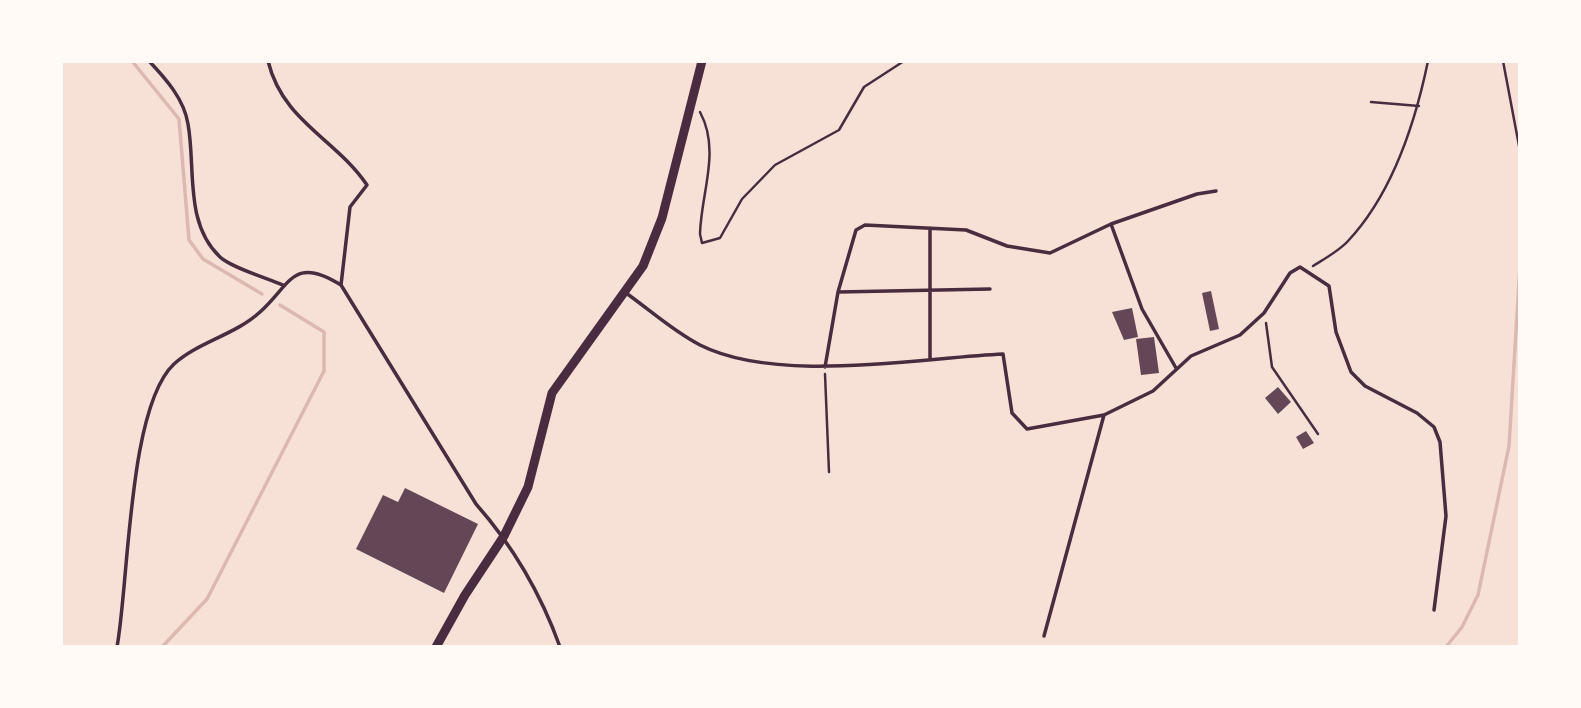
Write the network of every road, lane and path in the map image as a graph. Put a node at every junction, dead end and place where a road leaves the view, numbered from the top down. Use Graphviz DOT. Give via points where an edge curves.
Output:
graph roads {
  1 [pos="149,61"];
  2 [pos="268,61"];
  3 [pos="702,61"];
  4 [pos="904,61"];
  5 [pos="1428,61"];
  6 [pos="1503,61"];
  7 [pos="692,97"];
  8 [pos="1371,102"];
  9 [pos="1419,106"];
  10 [pos="1520,151"];
  11 [pos="1216,191"];
  12 [pos="1111,224"];
  13 [pos="930,228"];
  14 [pos="1307,270"];
  15 [pos="283,285"];
  16 [pos="341,285"];
  17 [pos="990,289"];
  18 [pos="928,290"];
  19 [pos="838,292"];
  20 [pos="625,293"];
  21 [pos="1264,313"];
  22 [pos="930,358"];
  23 [pos="825,367"];
  24 [pos="1176,368"];
  25 [pos="1104,415"];
  26 [pos="1318,434"];
  27 [pos="829,472"];
  28 [pos="504,536"];
  29 [pos="1434,610"];
  30 [pos="1044,636"];
  31 [pos="117,647"];
  32 [pos="436,647"];
  33 [pos="561,647"];
  1 -- 15 [label="lane" via="173,87 188,122 193,194 203,236 221,258"];
  2 -- 16 [label="lane" via="274,86 325,144 353,164 367,185 351,207"];
  3 -- 7 [label="street"];
  4 -- 7 [label="path" via="864,88 839,130 775,165 742,199 720,238 713,242 702,243 700,234 710,130"];
  5 -- 9 [label="path"];
  6 -- 10 [label="path"];
  7 -- 20 [label="street" via="662,218 643,266"];
  8 -- 9 [label="path"];
  9 -- 14 [label="path" via="1383,194 1347,243"];
  11 -- 12 [label="lane"];
  12 -- 13 [label="lane" via="1051,253 1007,246 965,230"];
  12 -- 24 [label="lane" via="1142,309"];
  13 -- 18 [label="lane"];
  13 -- 19 [label="lane" via="865,225 856,230"];
  14 -- 21 [label="lane" via="1300,267 1290,273"];
  14 -- 29 [label="lane" via="1329,286 1342,353 1357,380 1417,412 1434,427 1440,442 1446,516"];
  15 -- 16 [label="lane" via="296,275 318,272"];
  15 -- 31 [label="lane" via="247,323 175,363 151,399 128,535"];
  16 -- 28 [label="lane" via="476,504"];
  17 -- 18 [label="lane"];
  18 -- 19 [label="lane"];
  18 -- 22 [label="lane"];
  19 -- 23 [label="lane"];
  20 -- 23 [label="lane" via="701,345 755,363"];
  20 -- 28 [label="street" via="552,393 528,486"];
  21 -- 24 [label="lane" via="1240,335 1191,356"];
  21 -- 26 [label="path" via="1272,367"];
  22 -- 23 [label="lane"];
  22 -- 25 [label="lane" via="1003,354 1012,413 1027,429"];
  23 -- 27 [label="path"];
  24 -- 25 [label="lane" via="1153,391"];
  25 -- 30 [label="lane"];
  28 -- 32 [label="street"];
  28 -- 33 [label="lane" via="548,614"];
}
